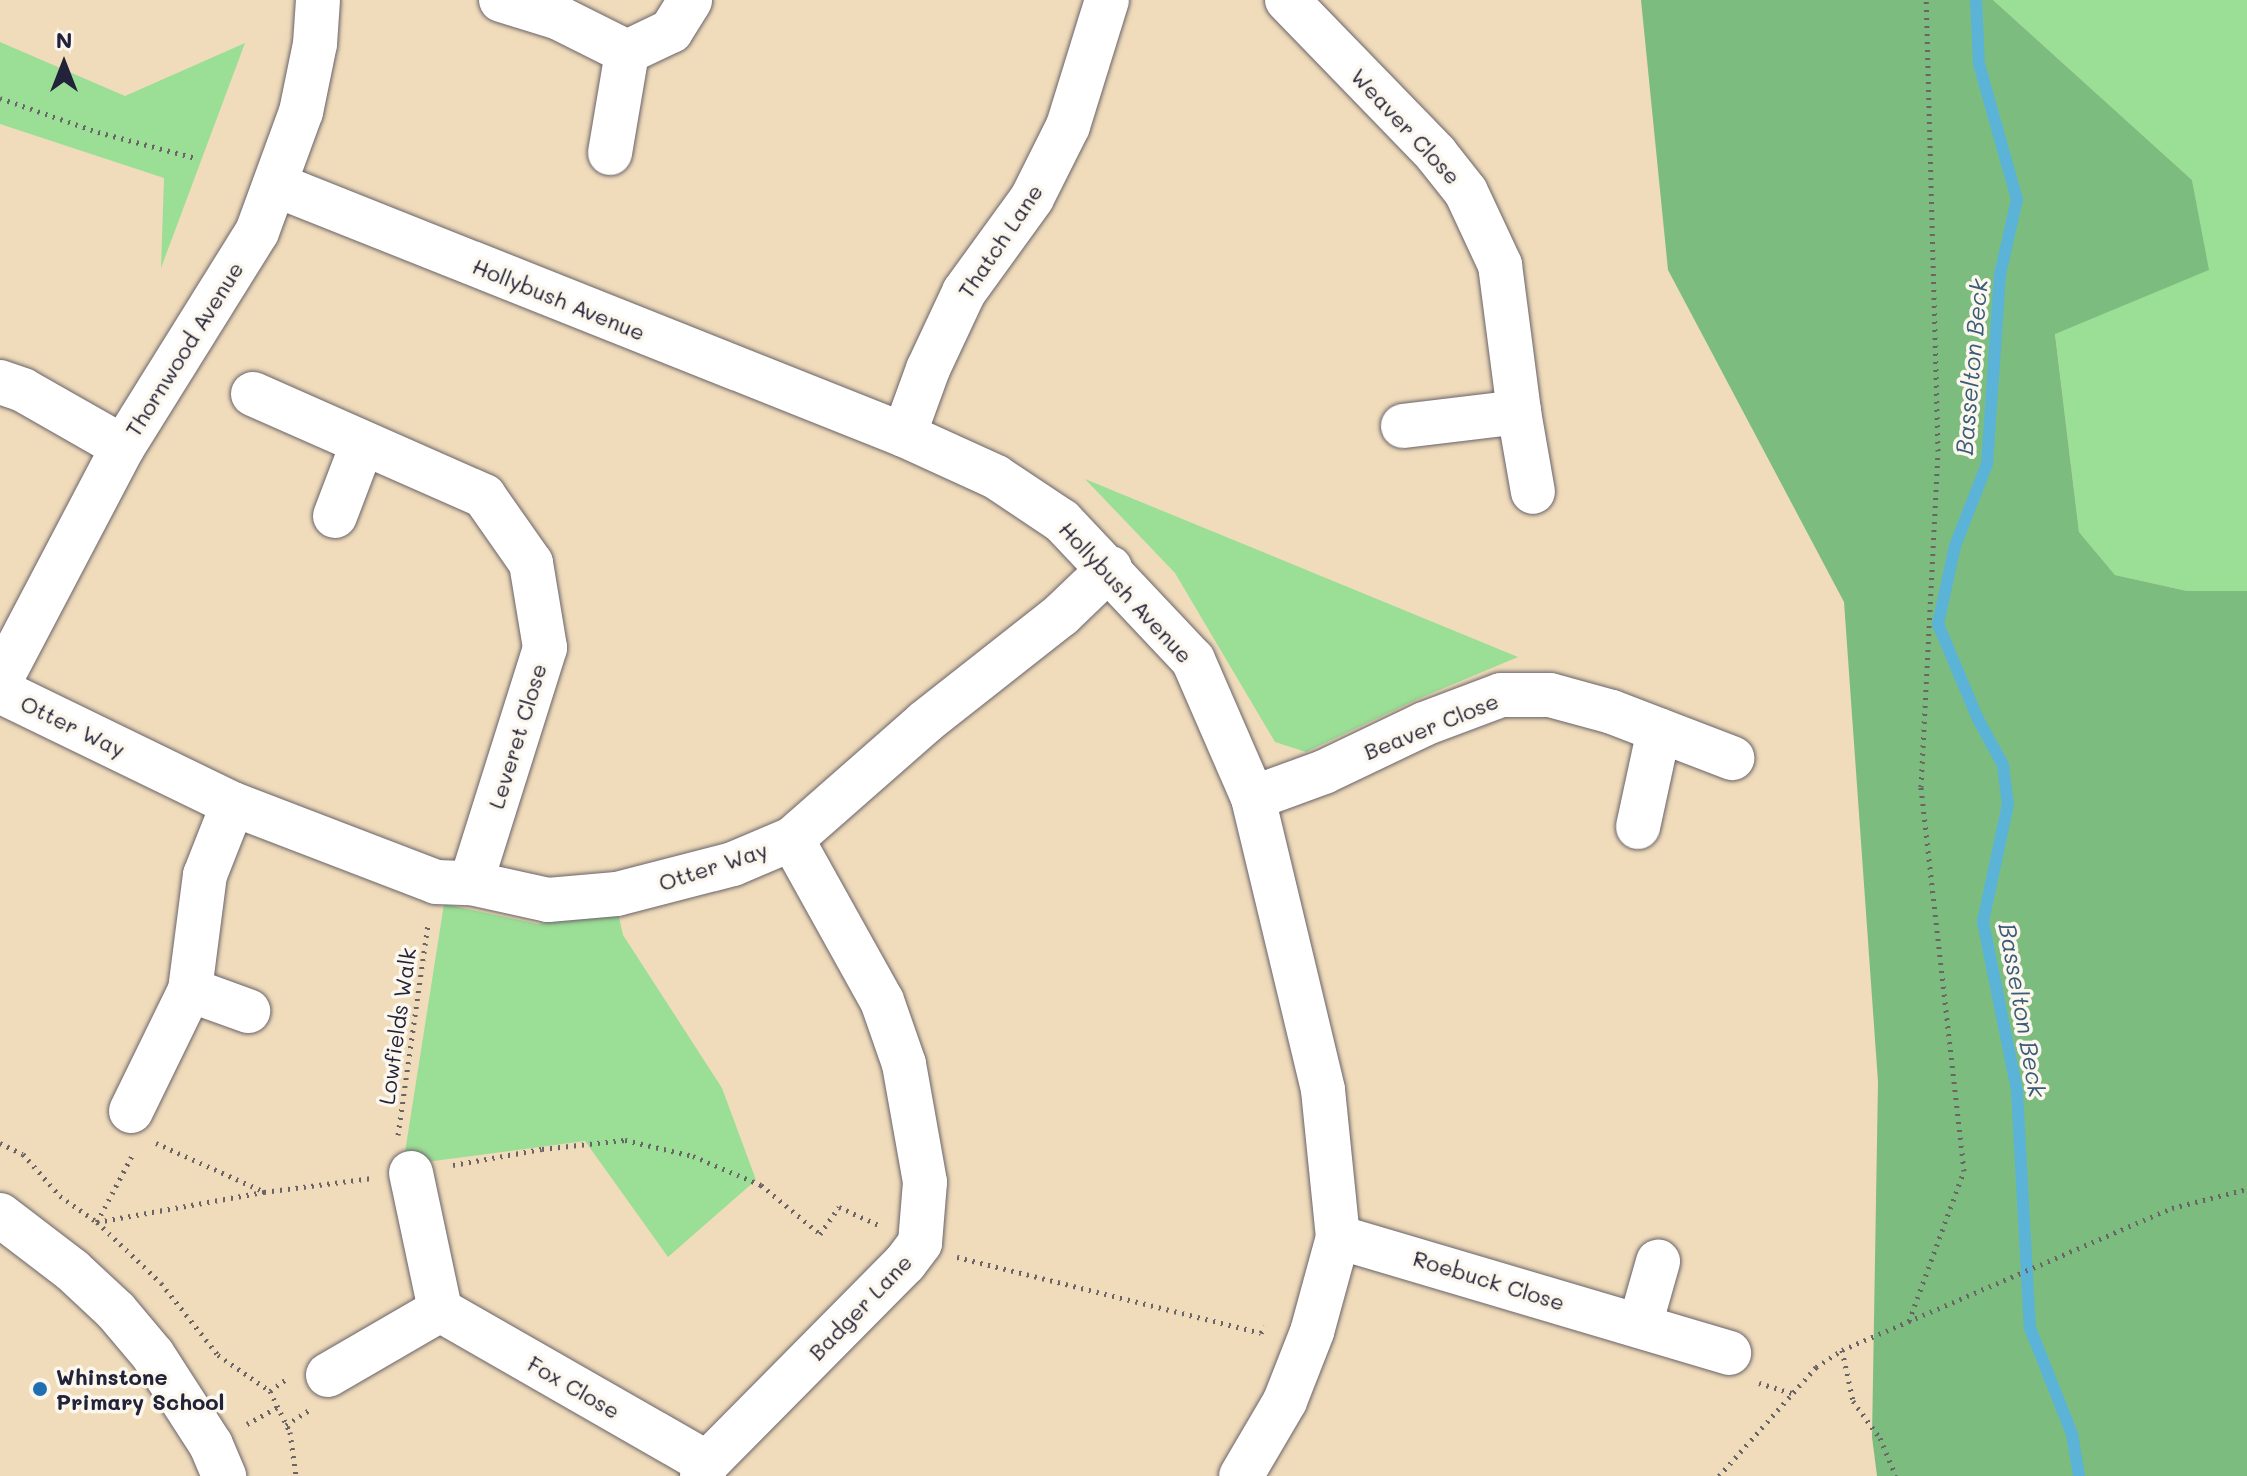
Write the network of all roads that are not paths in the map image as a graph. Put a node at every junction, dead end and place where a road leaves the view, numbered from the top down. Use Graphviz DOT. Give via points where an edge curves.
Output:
graph roads {
  1 [pos="318,0"];
  2 [pos="501,0"];
  3 [pos="690,0"];
  4 [pos="1107,0"];
  5 [pos="1287,0"];
  6 [pos="564,9"];
  7 [pos="627,52"];
  8 [pos="610,153"];
  9 [pos="276,185"];
  10 [pos="0,382"];
  11 [pos="253,394"];
  12 [pos="1519,412"];
  13 [pos="1403,426"];
  14 [pos="904,435"];
  15 [pos="362,445"];
  16 [pos="123,447"];
  17 [pos="1533,492"];
  18 [pos="335,516"];
  19 [pos="1110,568"];
  20 [pos="0,681"];
  21 [pos="0,691"];
  22 [pos="1659,730"];
  23 [pos="1732,758"];
  24 [pos="1253,798"];
  25 [pos="233,804"];
  26 [pos="1638,827"];
  27 [pos="792,839"];
  28 [pos="454,882"];
  29 [pos="190,990"];
  30 [pos="248,1011"];
  31 [pos="136,1132"];
  32 [pos="401,1174"];
  33 [pos="0,1215"];
  34 [pos="1338,1237"];
  35 [pos="1658,1262"];
  36 [pos="440,1310"];
  37 [pos="1640,1325"];
  38 [pos="1729,1353"];
  39 [pos="328,1375"];
  40 [pos="705,1470"];
  41 [pos="224,1476"];
  42 [pos="1241,1476"];
  1 -- 9 [label="street, Thornwood Avenue" via="301,112"];
  2 -- 6 [label="street"];
  3 -- 7 [label="street" via="671,31"];
  4 -- 14 [label="street, Thatch Lane" via="1068,126 1032,198 964,292"];
  5 -- 12 [label="street, Weaver Close" via="1466,192 1500,265"];
  6 -- 7 [label="street"];
  7 -- 8 [label="street"];
  9 -- 14 [label="street, Hollybush Avenue"];
  9 -- 16 [label="street, Thornwood Avenue" via="257,232"];
  10 -- 16 [label="street"];
  11 -- 15 [label="street, Leveret Close"];
  12 -- 13 [label="street"];
  12 -- 17 [label="street, Weaver Close"];
  14 -- 19 [label="street, Hollybush Avenue" via="996,477 1062,521"];
  15 -- 18 [label="street"];
  15 -- 28 [label="street, Leveret Close" via="484,496 531,563 545,648"];
  16 -- 20 [label="street, Thornwood Avenue"];
  19 -- 24 [label="street, Hollybush Avenue" via="1193,660"];
  19 -- 27 [label="street, Otter Way"];
  21 -- 25 [label="street, Otter Way"];
  22 -- 23 [label="street, Beaver Close"];
  22 -- 24 [label="street, Beaver Close" via="1550,695 1501,695"];
  22 -- 26 [label="street"];
  24 -- 34 [label="street, Hollybush Avenue" via="1323,1090"];
  25 -- 28 [label="street, Otter Way"];
  25 -- 29 [label="street" via="205,875"];
  27 -- 28 [label="street, Otter Way" via="733,864 617,894 548,900"];
  27 -- 40 [label="street, Badger Lane" via="882,1001 904,1064 925,1182 920,1243"];
  29 -- 30 [label="street"];
  29 -- 31 [label="street"];
  32 -- 36 [label="street"];
  33 -- 41 [label="street" via="116,1311 211,1445"];
  34 -- 37 [label="street, Roebuck Close"];
  34 -- 42 [label="street, Hollybush Avenue" via="1312,1332 1285,1401"];
  35 -- 37 [label="street"];
  36 -- 39 [label="street"];
  36 -- 40 [label="street, Fox Close"];
  37 -- 38 [label="street, Roebuck Close"];
}
